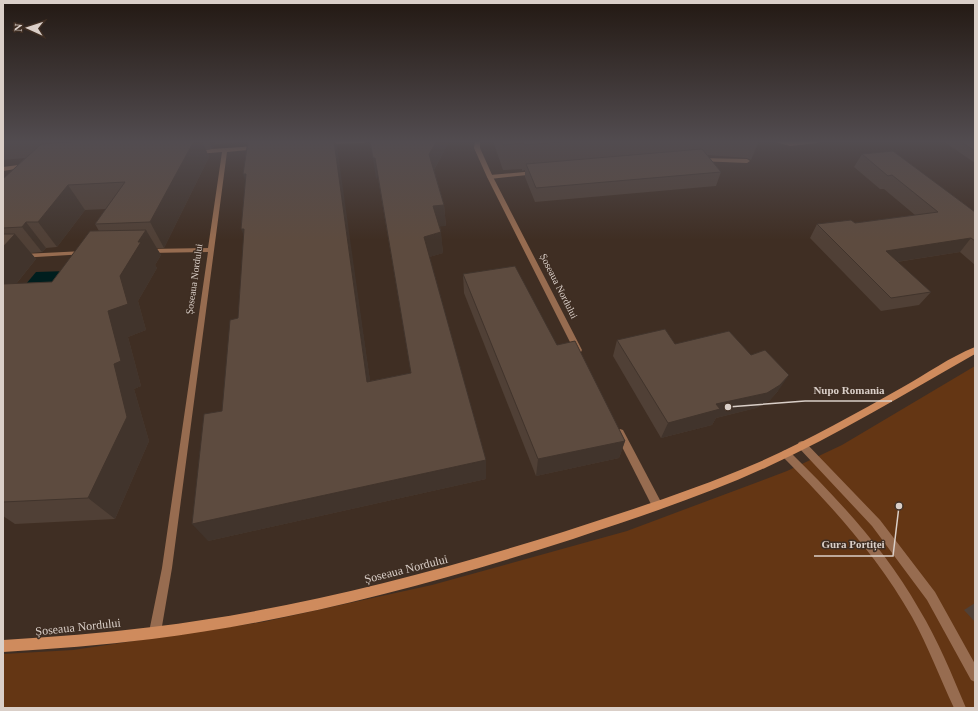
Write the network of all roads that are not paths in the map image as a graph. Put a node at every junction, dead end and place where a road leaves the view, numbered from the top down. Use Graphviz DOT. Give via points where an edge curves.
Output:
graph roads {
  1 [pos="221,174"];
  2 [pos="489,174"];
  3 [pos="522,174"];
  4 [pos="490,177"];
  5 [pos="210,250"];
  6 [pos="138,252"];
  7 [pos="91,253"];
  8 [pos="3,257"];
  9 [pos="975,350"];
  10 [pos="582,359"];
  11 [pos="618,429"];
  12 [pos="802,445"];
  13 [pos="786,454"];
  14 [pos="657,505"];
  15 [pos="155,632"];
  16 [pos="3,646"];
  17 [pos="975,676"];
  18 [pos="960,708"];
  1 -- 5 [label="street, Șoseaua Nordului"];
  2 -- 4 [label="street, Șoseaua Nordului"];
  3 -- 4 [label="street"];
  4 -- 10 [label="street, Șoseaua Nordului"];
  5 -- 6 [label="street"];
  5 -- 15 [label="street, Șoseaua Nordului" via="167,568"];
  7 -- 8 [label="street"];
  9 -- 12 [label="main road, Șoseaua Nordului"];
  11 -- 14 [label="street"];
  12 -- 13 [label="main road, Șoseaua Nordului"];
  12 -- 17 [label="street" via="886,535 931,596"];
  13 -- 14 [label="main road, Șoseaua Nordului" via="730,479"];
  13 -- 18 [label="street" via="874,551 915,612"];
  14 -- 15 [label="main road, Șoseaua Nordului" via="455,571 259,616"];
  15 -- 16 [label="main road, Șoseaua Nordului" via="56,644"];
}
